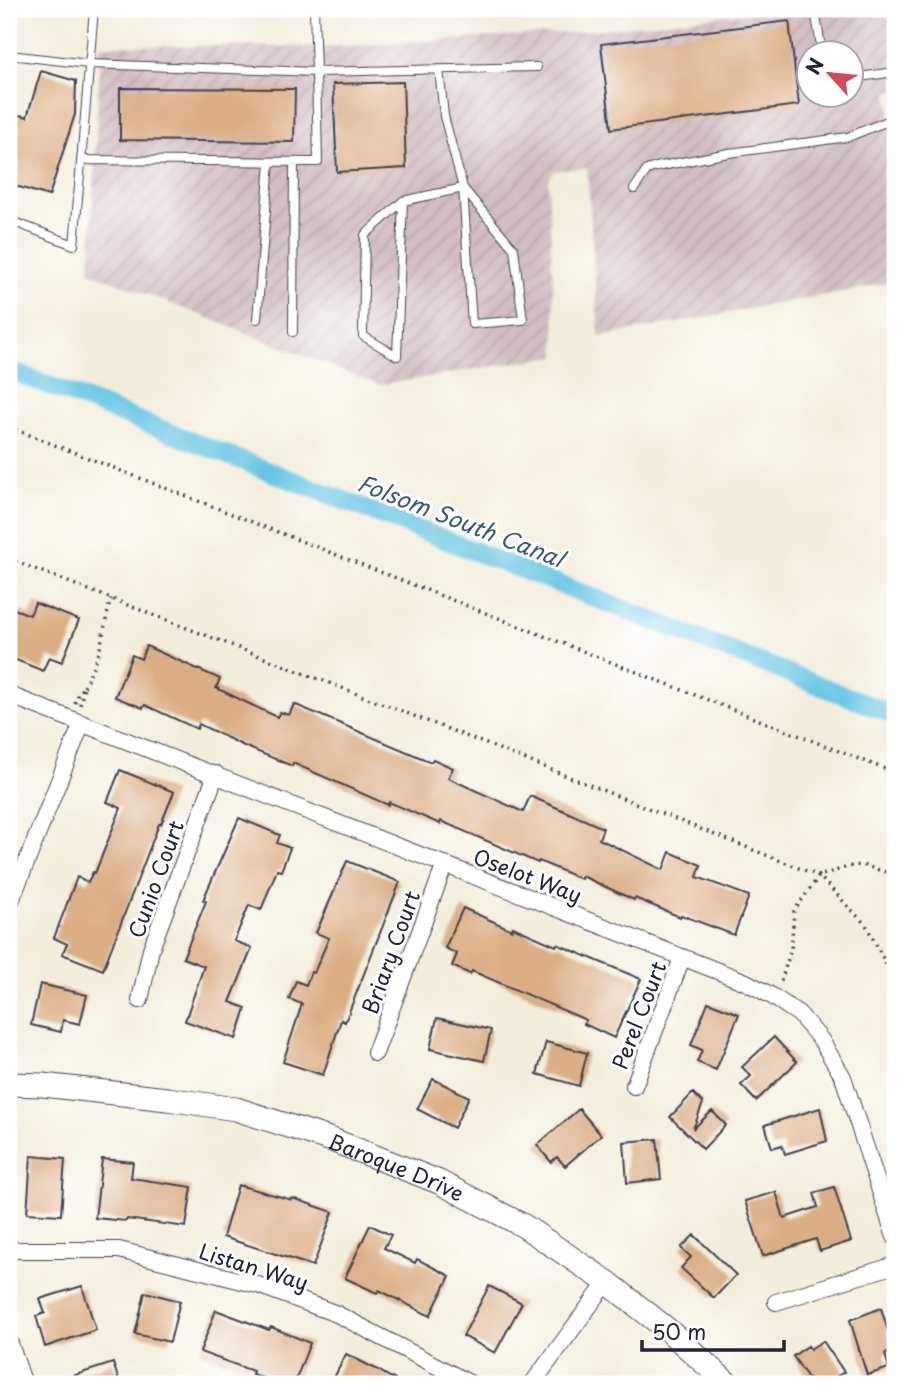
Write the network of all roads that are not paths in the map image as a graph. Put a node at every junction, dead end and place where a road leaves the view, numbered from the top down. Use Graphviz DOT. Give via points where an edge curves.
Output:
graph roads {
  1 [pos="94,9"];
  2 [pos="314,9"];
  3 [pos="815,11"];
  4 [pos="820,38"];
  5 [pos="9,55"];
  6 [pos="89,64"];
  7 [pos="537,67"];
  8 [pos="439,69"];
  9 [pos="316,72"];
  10 [pos="895,72"];
  11 [pos="866,76"];
  12 [pos="895,118"];
  13 [pos="81,160"];
  14 [pos="270,162"];
  15 [pos="294,162"];
  16 [pos="463,188"];
  17 [pos="634,189"];
  18 [pos="403,201"];
  19 [pos="9,220"];
  20 [pos="257,318"];
  21 [pos="293,332"];
  22 [pos="9,695"];
  23 [pos="82,723"];
  24 [pos="216,774"];
  25 [pos="445,864"];
  26 [pos="9,906"];
  27 [pos="682,958"];
  28 [pos="140,1000"];
  29 [pos="375,1053"];
  30 [pos="9,1084"];
  31 [pos="634,1086"];
  32 [pos="892,1213"];
  33 [pos="895,1237"];
  34 [pos="9,1250"];
  35 [pos="895,1265"];
  36 [pos="607,1282"];
  37 [pos="776,1302"];
  38 [pos="9,1341"];
  39 [pos="24,1384"];
  40 [pos="471,1384"];
  41 [pos="532,1384"];
  42 [pos="728,1384"];
  1 -- 6 [label="lane"];
  2 -- 9 [label="lane"];
  3 -- 4 [label="lane"];
  5 -- 6 [label="lane"];
  6 -- 9 [label="lane"];
  6 -- 13 [label="lane"];
  7 -- 8 [label="lane"];
  8 -- 9 [label="lane"];
  8 -- 16 [label="lane" via="444,116"];
  9 -- 15 [label="lane" via="318,162"];
  10 -- 11 [label="lane"];
  12 -- 17 [label="lane" via="848,137 656,167 647,170"];
  13 -- 14 [label="lane"];
  13 -- 19 [label="lane" via="74,245"];
  14 -- 15 [label="lane"];
  14 -- 20 [label="lane"];
  15 -- 21 [label="lane"];
  16 -- 16 [label="lane" via="472,324 523,320 514,249"];
  16 -- 18 [label="lane"];
  18 -- 18 [label="lane" via="365,236 363,336 397,356"];
  22 -- 23 [label="street, Oselot Way"];
  23 -- 24 [label="street, Oselot Way"];
  23 -- 26 [label="street"];
  24 -- 25 [label="street, Oselot Way"];
  24 -- 28 [label="street, Cunio Court" via="151,949"];
  25 -- 27 [label="street, Oselot Way"];
  25 -- 29 [label="street, Briary Court"];
  27 -- 31 [label="street, Perel Court"];
  27 -- 32 [label="street, Oselot Way" via="775,998 799,1014 821,1040 843,1077"];
  30 -- 36 [label="street, Baroque Drive" via="236,1110 332,1140 439,1182 524,1226"];
  32 -- 33 [label="street, Oselot Way"];
  34 -- 40 [label="street, Listan Way" via="119,1250 258,1285 337,1314"];
  35 -- 37 [label="street"];
  36 -- 41 [label="street"];
  36 -- 42 [label="street, Baroque Drive"];
  38 -- 39 [label="street"];
}
